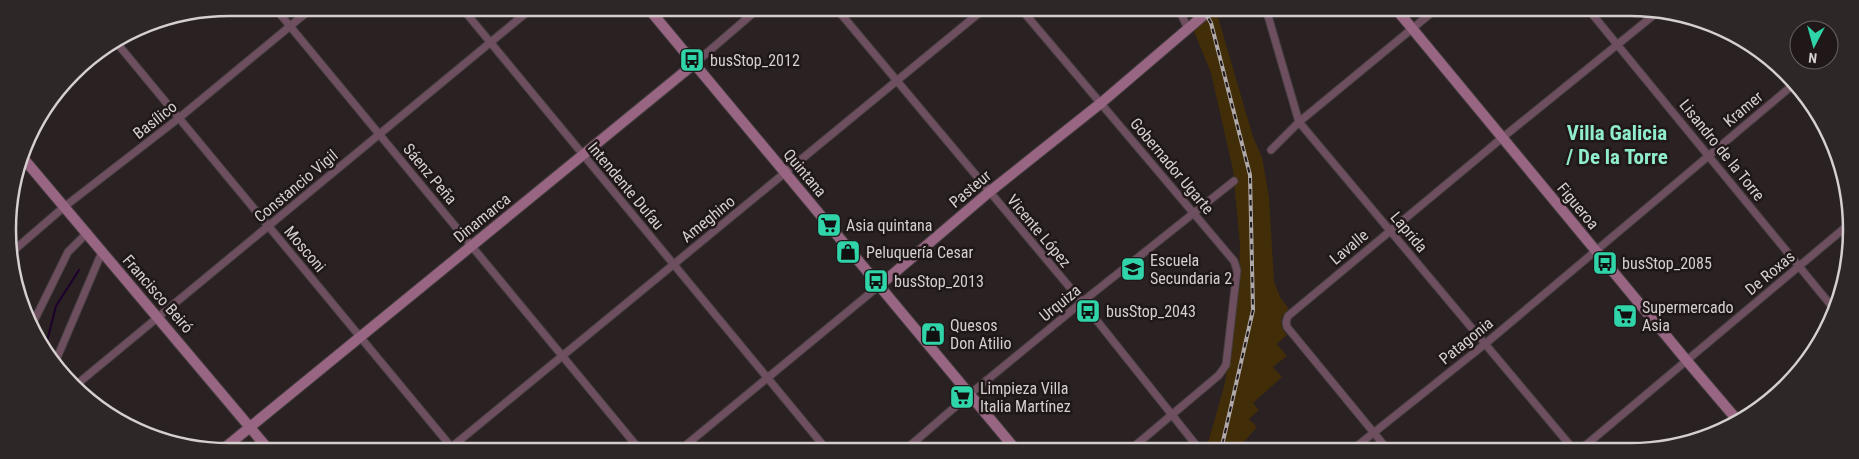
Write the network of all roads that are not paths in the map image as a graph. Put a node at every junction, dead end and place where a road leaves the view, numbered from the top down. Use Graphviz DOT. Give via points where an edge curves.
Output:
graph roads {
  1 [pos="282,16"];
  2 [pos="302,16"];
  3 [pos="469,16"];
  4 [pos="522,16"];
  5 [pos="655,16"];
  6 [pos="750,16"];
  7 [pos="843,16"];
  8 [pos="974,16"];
  9 [pos="1027,16"];
  10 [pos="1182,16"];
  11 [pos="1203,16"];
  12 [pos="1268,16"];
  13 [pos="1402,16"];
  14 [pos="1428,16"];
  15 [pos="1594,16"];
  16 [pos="1651,18"];
  17 [pos="290,26"];
  18 [pos="1188,28"];
  19 [pos="1412,29"];
  20 [pos="490,42"];
  21 [pos="1618,44"];
  22 [pos="120,47"];
  23 [pos="694,64"];
  24 [pos="896,80"];
  25 [pos="1789,88"];
  26 [pos="1102,103"];
  27 [pos="179,118"];
  28 [pos="1299,122"];
  29 [pos="380,134"];
  30 [pos="1502,138"];
  31 [pos="1271,150"];
  32 [pos="582,155"];
  33 [pos="1708,156"];
  34 [pos="27,163"];
  35 [pos="785,173"];
  36 [pos="1234,181"];
  37 [pos="988,192"];
  38 [pos="64,207"];
  39 [pos="1193,214"];
  40 [pos="269,227"];
  41 [pos="1843,230"];
  42 [pos="1390,231"];
  43 [pos="86,234"];
  44 [pos="472,246"];
  45 [pos="17,247"];
  46 [pos="1596,251"];
  47 [pos="102,252"];
  48 [pos="674,264"];
  49 [pos="1799,266"];
  50 [pos="880,285"];
  51 [pos="1082,302"];
  52 [pos="1830,303"];
  53 [pos="159,317"];
  54 [pos="35,318"];
  55 [pos="360,337"];
  56 [pos="1485,344"];
  57 [pos="58,356"];
  58 [pos="563,356"];
  59 [pos="1686,361"];
  60 [pos="767,378"];
  61 [pos="80,381"];
  62 [pos="970,394"];
  63 [pos="1172,414"];
  64 [pos="1733,416"];
  65 [pos="250,426"];
  66 [pos="1373,432"];
  67 [pos="230,443"];
  68 [pos="263,443"];
  69 [pos="446,443"];
  70 [pos="458,443"];
  71 [pos="634,443"];
  72 [pos="688,443"];
  73 [pos="821,443"];
  74 [pos="913,443"];
  75 [pos="1010,443"];
  76 [pos="1138,443"];
  77 [pos="1195,443"];
  78 [pos="1360,443"];
  79 [pos="1382,443"];
  80 [pos="1568,443"];
  81 [pos="1588,443"];
  1 -- 17 [label="street, Sáenz Peña"];
  2 -- 17 [label="street, Basílico"];
  3 -- 20 [label="street, Intendente Dufau"];
  4 -- 20 [label="street, Constancio Vigil"];
  5 -- 23 [label="street, Quintana"];
  6 -- 23 [label="street, Dinamarca"];
  7 -- 24 [label="street, Vicente López"];
  8 -- 24 [label="street, Ameghino"];
  9 -- 26 [label="street, Gobernador Ugarte"];
  10 -- 18 [label="street"];
  11 -- 18 [label="street, Pasteur"];
  12 -- 28 [label="street, Laprida"];
  13 -- 19 [label="street, Figueroa"];
  14 -- 19 [label="street"];
  15 -- 21 [label="street, Lisandro de la Torre"];
  16 -- 21 [label="street, Lavalle"];
  17 -- 27 [label="street, Basílico"];
  17 -- 29 [label="street, Sáenz Peña"];
  18 -- 26 [label="street, Pasteur"];
  19 -- 28 [label="street"];
  19 -- 30 [label="street, Figueroa"];
  20 -- 29 [label="street, Constancio Vigil"];
  20 -- 32 [label="street, Intendente Dufau"];
  21 -- 30 [label="street, Lavalle"];
  21 -- 33 [label="street, Lisandro de la Torre"];
  22 -- 27 [label="street, Mosconi"];
  23 -- 32 [label="street, Dinamarca"];
  23 -- 35 [label="street, Quintana"];
  24 -- 35 [label="street, Ameghino"];
  24 -- 37 [label="street, Vicente López"];
  25 -- 33 [label="street, Kramer"];
  26 -- 37 [label="street, Pasteur"];
  26 -- 39 [label="street, Gobernador Ugarte"];
  27 -- 38 [label="street, Basílico"];
  27 -- 40 [label="street, Mosconi"];
  28 -- 31 [label="street"];
  28 -- 42 [label="street, Laprida"];
  29 -- 40 [label="street, Constancio Vigil"];
  29 -- 44 [label="street, Sáenz Peña"];
  30 -- 42 [label="street, Lavalle"];
  30 -- 46 [label="street, Figueroa"];
  32 -- 44 [label="street, Dinamarca"];
  32 -- 48 [label="street, Intendente Dufau"];
  33 -- 46 [label="street, Kramer"];
  33 -- 49 [label="street, Lisandro de la Torre"];
  34 -- 38 [label="street, Francisco Beiró"];
  35 -- 48 [label="street, Ameghino"];
  35 -- 50 [label="street, Quintana"];
  36 -- 39 [label="street, Urquiza"];
  37 -- 50 [label="street, Pasteur"];
  37 -- 51 [label="street, Vicente López"];
  38 -- 43 [label="street, Francisco Beiró"];
  38 -- 45 [label="street, Basílico"];
  39 -- 51 [label="street, Urquiza"];
  39 -- 63 [label="street, Gobernador Ugarte" via="1234,261 1238,270 1226,365 1219,375"];
  40 -- 53 [label="street, Constancio Vigil"];
  40 -- 55 [label="street, Mosconi"];
  41 -- 49 [label="street, De Roxas"];
  42 -- 56 [label="street, Laprida"];
  42 -- 66 [label="street, Lavalle" via="1288,316 1286,322"];
  43 -- 47 [label="street, Francisco Beiró"];
  43 -- 54 [label="street" via="68,252"];
  44 -- 55 [label="street, Dinamarca"];
  44 -- 58 [label="street, Sáenz Peña"];
  46 -- 56 [label="street, Patagonia"];
  46 -- 59 [label="street, Figueroa"];
  47 -- 53 [label="street, Francisco Beiró"];
  47 -- 57 [label="street"];
  48 -- 58 [label="street, Ameghino"];
  48 -- 60 [label="street, Intendente Dufau"];
  49 -- 52 [label="street, Lisandro de la Torre"];
  49 -- 59 [label="street, De Roxas"];
  50 -- 60 [label="street, Pasteur"];
  50 -- 62 [label="street, Quintana"];
  51 -- 62 [label="street, Urquiza"];
  51 -- 63 [label="street, Vicente López"];
  53 -- 61 [label="street, Constancio Vigil"];
  53 -- 65 [label="street, Francisco Beiró"];
  55 -- 65 [label="street, Dinamarca"];
  55 -- 69 [label="street, Mosconi"];
  56 -- 66 [label="street, Patagonia"];
  56 -- 80 [label="street, Laprida"];
  58 -- 70 [label="street, Ameghino"];
  58 -- 71 [label="street, Sáenz Peña"];
  59 -- 64 [label="street, Figueroa"];
  59 -- 81 [label="street, De Roxas"];
  60 -- 72 [label="street, Pasteur"];
  60 -- 73 [label="street, Intendente Dufau"];
  62 -- 74 [label="street, Urquiza"];
  62 -- 75 [label="street, Quintana"];
  63 -- 76 [label="street"];
  63 -- 77 [label="street, Vicente López"];
  65 -- 67 [label="street, Dinamarca"];
  65 -- 68 [label="street, Francisco Beiró"];
  66 -- 78 [label="street, Patagonia"];
  66 -- 79 [label="street"];
}
